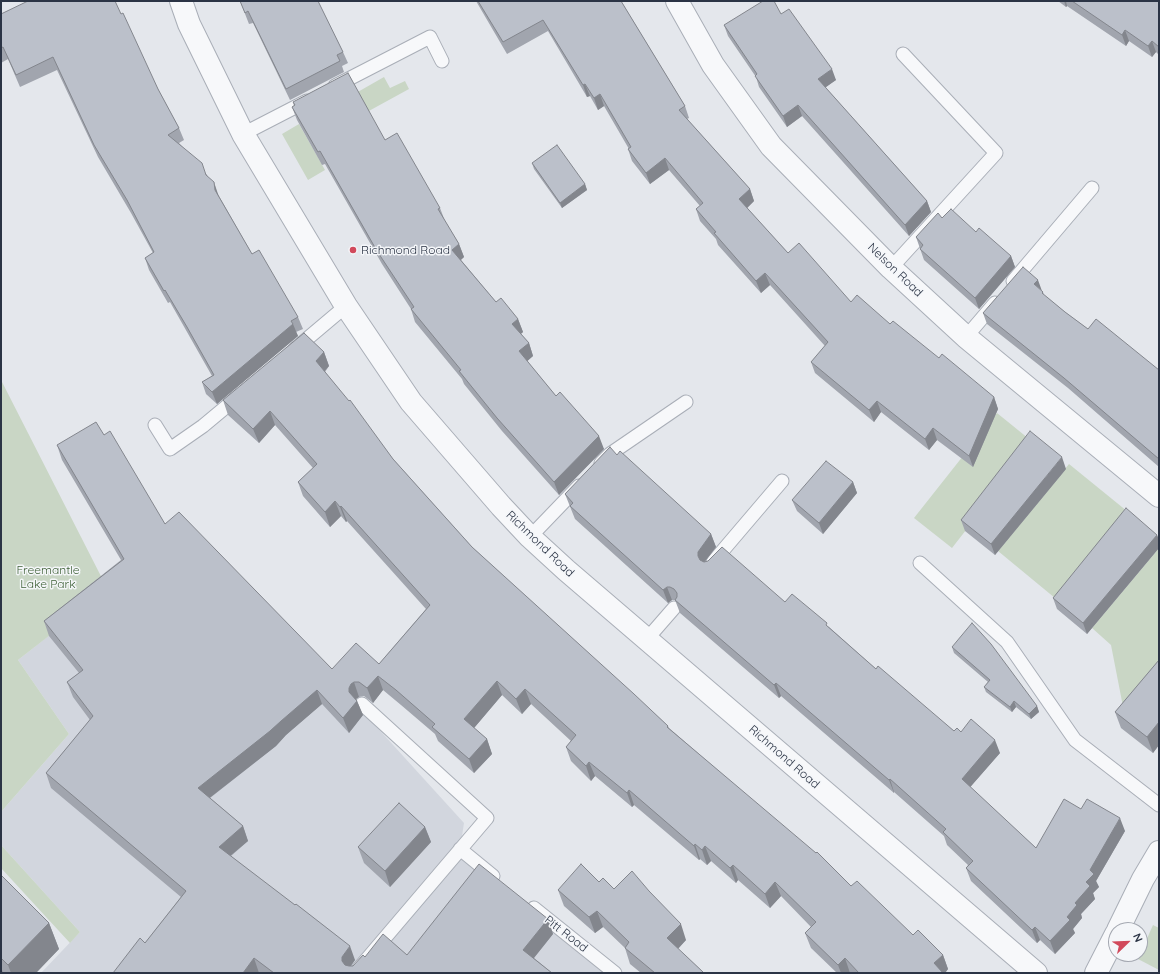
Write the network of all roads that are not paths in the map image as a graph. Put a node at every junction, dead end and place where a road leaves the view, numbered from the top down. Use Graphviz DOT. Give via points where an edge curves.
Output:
graph roads {
  1 [pos="180,1"];
  2 [pos="677,1"];
  3 [pos="903,54"];
  4 [pos="442,61"];
  5 [pos="243,134"];
  6 [pos="1092,188"];
  7 [pos="891,268"];
  8 [pos="346,306"];
  9 [pos="966,337"];
  10 [pos="285,357"];
  11 [pos="248,388"];
  12 [pos="686,402"];
  13 [pos="155,425"];
  14 [pos="782,481"];
  15 [pos="1159,496"];
  16 [pos="530,537"];
  17 [pos="920,562"];
  18 [pos="710,567"];
  19 [pos="674,608"];
  20 [pos="646,639"];
  21 [pos="362,704"];
  22 [pos="1159,805"];
  23 [pos="460,849"];
  24 [pos="1159,852"];
  25 [pos="503,884"];
  26 [pos="522,899"];
  27 [pos="1122,922"];
  28 [pos="1108,950"];
  29 [pos="1098,969"];
  30 [pos="355,973"];
  31 [pos="615,973"];
  32 [pos="1036,973"];
  1 -- 5 [label="street, Richmond Road"];
  2 -- 7 [label="street, Nelson Road" via="713,65 771,146"];
  3 -- 7 [label="lane" via="996,153"];
  4 -- 5 [label="lane" via="430,37"];
  5 -- 8 [label="street, Richmond Road"];
  6 -- 9 [label="lane"];
  7 -- 9 [label="street, Nelson Road"];
  8 -- 10 [label="lane"];
  8 -- 16 [label="street, Richmond Road" via="412,402"];
  9 -- 15 [label="street, Nelson Road"];
  11 -- 13 [label="lane" via="203,426 170,449"];
  12 -- 16 [label="lane" via="610,454"];
  14 -- 18 [label="lane"];
  16 -- 20 [label="street, Richmond Road"];
  17 -- 22 [label="lane" via="1007,642 1075,740"];
  19 -- 20 [label="lane"];
  20 -- 32 [label="street, Richmond Road"];
  21 -- 23 [label="lane" via="486,818"];
  23 -- 25 [label="lane"];
  23 -- 30 [label="lane"];
  24 -- 27 [label="street"];
  26 -- 31 [label="lane, Pitt Road"];
  28 -- 29 [label="street"];
}
